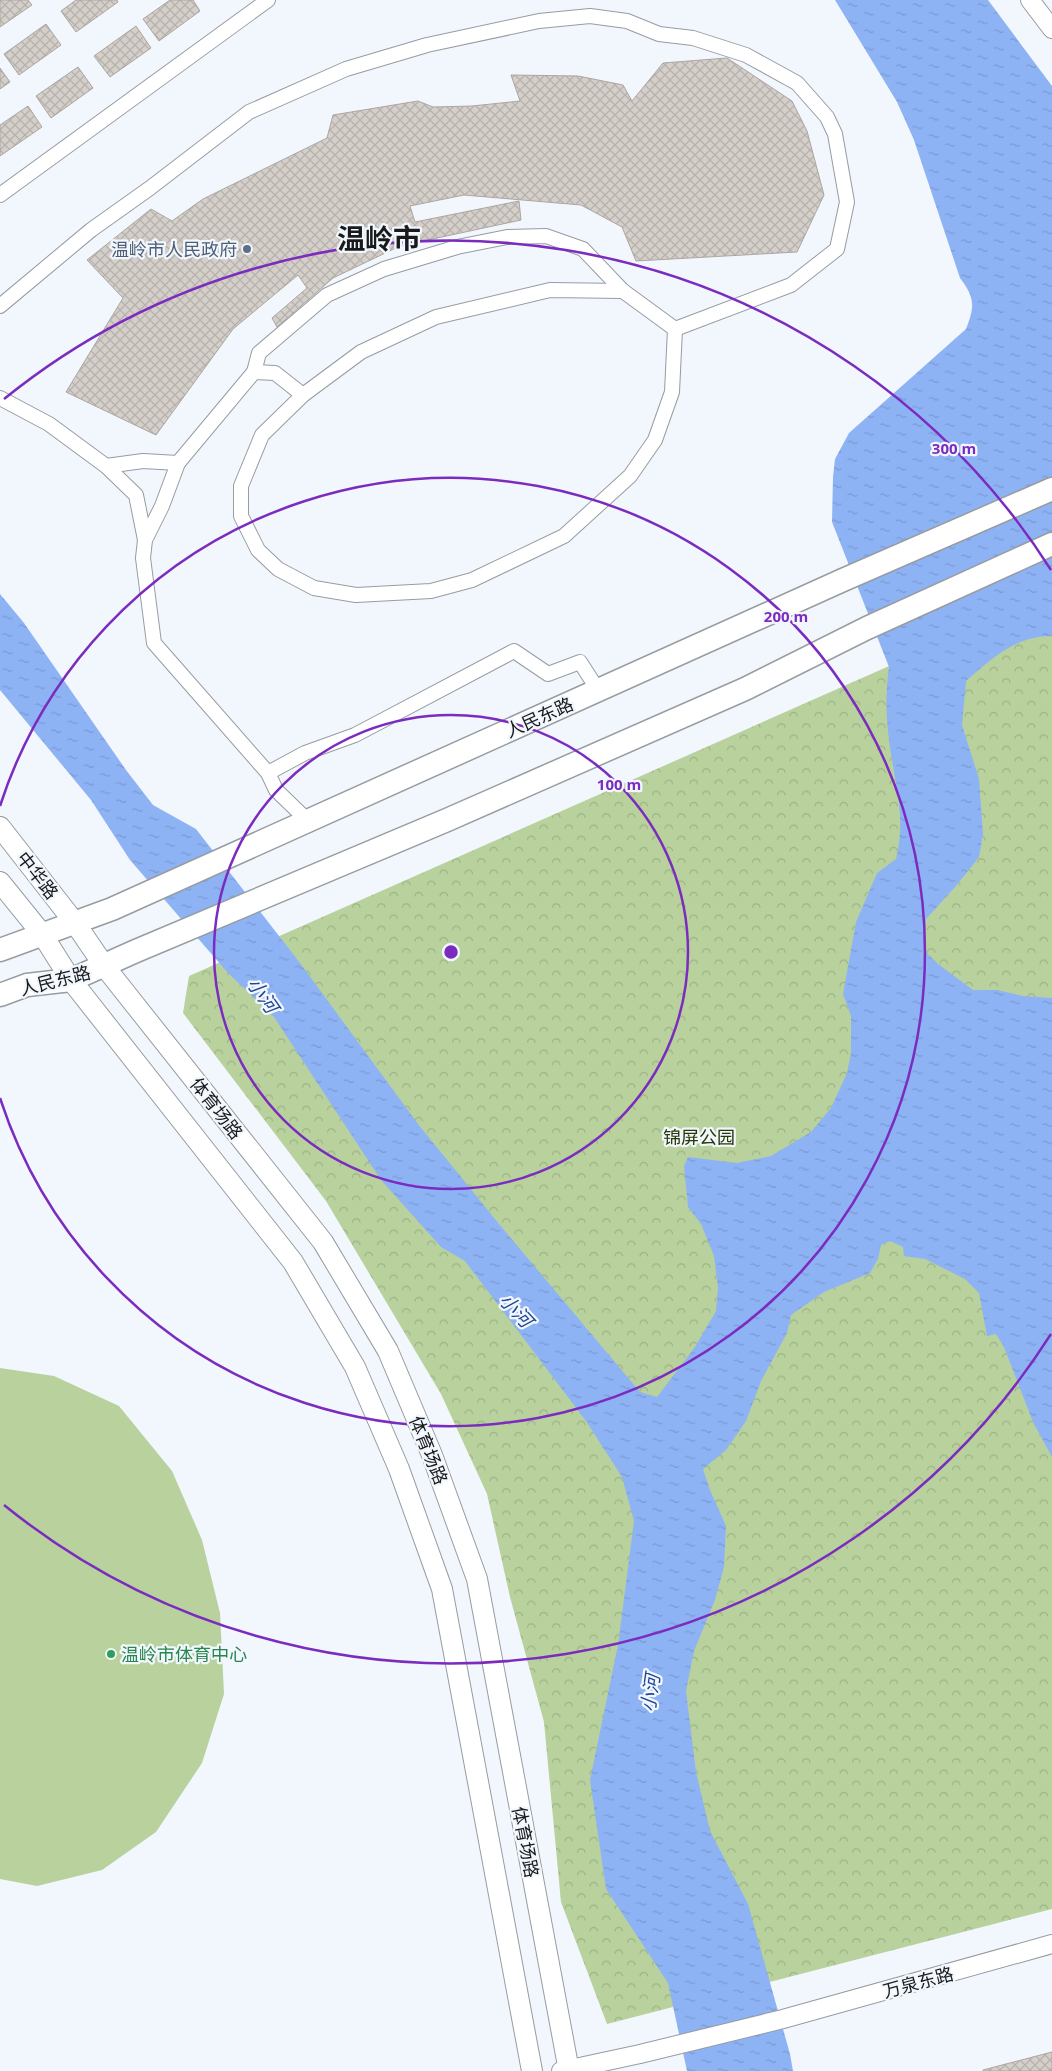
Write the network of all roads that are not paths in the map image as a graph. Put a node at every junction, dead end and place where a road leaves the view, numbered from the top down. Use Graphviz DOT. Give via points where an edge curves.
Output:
graph roads {
  1 [pos="268,0"];
  2 [pos="1030,0"];
  3 [pos="1052,29"];
  4 [pos="0,195"];
  5 [pos="623,291"];
  6 [pos="0,306"];
  7 [pos="675,329"];
  8 [pos="254,372"];
  9 [pos="303,395"];
  10 [pos="0,398"];
  11 [pos="178,464"];
  12 [pos="106,466"];
  13 [pos="1052,489"];
  14 [pos="145,540"];
  15 [pos="1052,544"];
  16 [pos="598,690"];
  17 [pos="268,773"];
  18 [pos="307,820"];
  19 [pos="0,827"];
  20 [pos="0,882"];
  21 [pos="75,923"];
  22 [pos="42,934"];
  23 [pos="0,950"];
  24 [pos="105,966"];
  25 [pos="71,980"];
  26 [pos="0,995"];
  27 [pos="1052,1944"];
  28 [pos="566,2070"];
  29 [pos="532,2071"];
  1 -- 4 [label="street"];
  2 -- 3 [label="street"];
  5 -- 7 [label="street"];
  5 -- 8 [label="street" via="583,249 546,236 507,237 457,247 384,269 328,295 259,353"];
  5 -- 9 [label="street" via="550,290 436,317 361,352"];
  6 -- 7 [label="street" via="91,230 249,112 346,70 427,45 539,21 590,16 627,21 659,34 693,38 746,55 797,83 827,117 835,134 847,202 837,249 791,285"];
  7 -- 9 [label="street" via="672,392 655,440 630,476 564,536 472,580 431,591 356,595 314,588 278,569 258,550 242,516 242,486 262,435"];
  8 -- 9 [label="street" via="275,373"];
  8 -- 11 [label="street"];
  10 -- 12 [label="street" via="49,424"];
  11 -- 12 [label="street" via="143,461"];
  11 -- 14 [label="street"];
  12 -- 14 [label="street" via="136,495"];
  13 -- 16 [label="main road, 人民东路"];
  14 -- 17 [label="street" via="143,558 154,643"];
  15 -- 24 [label="main road, 人民东路" via="867,628 745,689"];
  16 -- 17 [label="street" via="580,662 548,674 514,651 355,735 305,753"];
  16 -- 18 [label="main road, 人民东路"];
  17 -- 18 [label="street" via="276,790"];
  18 -- 21 [label="main road, 人民东路"];
  19 -- 21 [label="main road, 中华路"];
  20 -- 22 [label="main road, 中华路"];
  21 -- 22 [label="main road"];
  21 -- 24 [label="main road, 体育场路"];
  22 -- 23 [label="main road"];
  22 -- 25 [label="main road, 体育场路"];
  24 -- 25 [label="main road, 人民东路"];
  24 -- 28 [label="main road, 体育场路" via="323,1242 388,1351 432,1455 477,1579"];
  25 -- 26 [label="main road, 人民东路" via="27,985"];
  25 -- 29 [label="main road, 体育场路" via="293,1262 355,1367 398,1468 442,1589"];
  27 -- 28 [label="street, 万泉东路" via="783,2019"];
}
